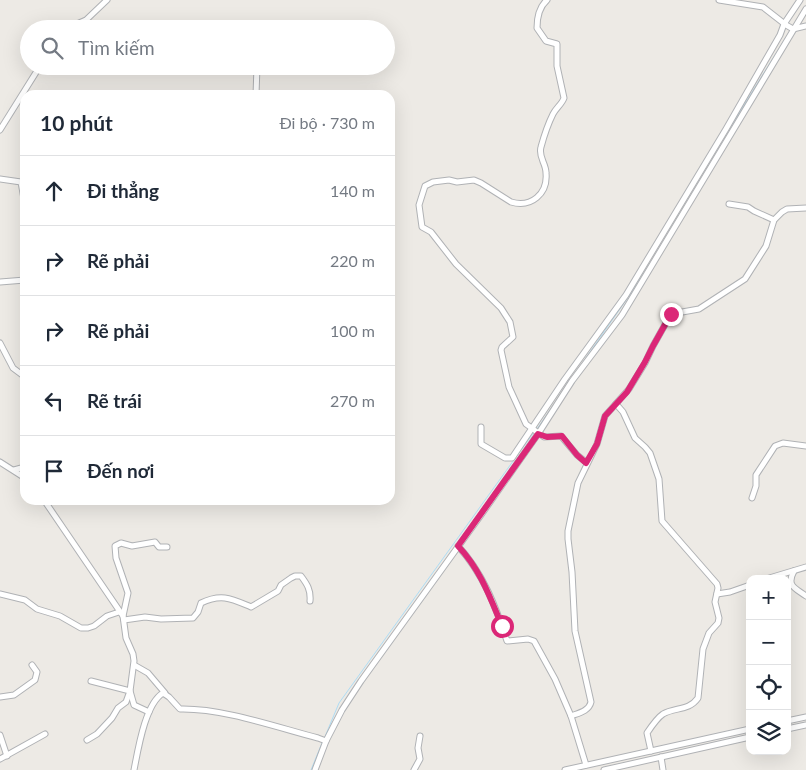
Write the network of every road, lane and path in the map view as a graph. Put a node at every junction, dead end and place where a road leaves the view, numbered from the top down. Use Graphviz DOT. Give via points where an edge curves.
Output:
graph roads {
  1 [pos="107,0"];
  2 [pos="548,0"];
  3 [pos="719,0"];
  4 [pos="800,0"];
  5 [pos="806,10"];
  6 [pos="86,20"];
  7 [pos="785,25"];
  8 [pos="806,26"];
  9 [pos="794,29"];
  10 [pos="34,75"];
  11 [pos="257,75"];
  12 [pos="25,90"];
  13 [pos="256,90"];
  14 [pos="20,98"];
  15 [pos="0,130"];
  16 [pos="0,179"];
  17 [pos="20,182"];
  18 [pos="729,204"];
  19 [pos="806,208"];
  20 [pos="774,220"];
  21 [pos="654,245"];
  22 [pos="660,251"];
  23 [pos="20,280"];
  24 [pos="0,282"];
  25 [pos="0,343"];
  26 [pos="20,373"];
  27 [pos="616,404"];
  28 [pos="482,427"];
  29 [pos="535,431"];
  30 [pos="806,446"];
  31 [pos="0,462"];
  32 [pos="586,463"];
  33 [pos="20,469"];
  34 [pos="14,470"];
  35 [pos="20,474"];
  36 [pos="752,498"];
  37 [pos="47,505"];
  38 [pos="458,546"];
  39 [pos="167,547"];
  40 [pos="806,567"];
  41 [pos="794,571"];
  42 [pos="780,575"];
  43 [pos="746,586"];
  44 [pos="0,594"];
  45 [pos="717,594"];
  46 [pos="806,596"];
  47 [pos="310,600"];
  48 [pos="122,616"];
  49 [pos="32,664"];
  50 [pos="134,665"];
  51 [pos="91,681"];
  52 [pos="130,691"];
  53 [pos="166,694"];
  54 [pos="0,697"];
  55 [pos="149,712"];
  56 [pos="571,716"];
  57 [pos="806,717"];
  58 [pos="791,720"];
  59 [pos="806,726"];
  60 [pos="791,728"];
  61 [pos="746,730"];
  62 [pos="45,734"];
  63 [pos="0,735"];
  64 [pos="420,736"];
  65 [pos="746,738"];
  66 [pos="87,740"];
  67 [pos="325,741"];
  68 [pos="651,751"];
  69 [pos="7,756"];
  70 [pos="661,757"];
  71 [pos="0,759"];
  72 [pos="586,765"];
  73 [pos="134,770"];
  74 [pos="315,770"];
  75 [pos="414,770"];
  76 [pos="565,770"];
  77 [pos="604,770"];
  78 [pos="663,770"];
  1 -- 6 [label="street"];
  2 -- 29 [label="street" via="539,12 537,28 546,41 557,44 557,66 564,98 554,112 540,148 546,173 544,188 535,199 518,204 474,180 433,182 424,188 420,202 423,228 431,232 510,322 513,337 501,350 508,383 524,421"];
  3 -- 7 [label="street" via="763,7"];
  4 -- 7 [label="street"];
  5 -- 9 [label="street"];
  7 -- 9 [label="street"];
  7 -- 21 [label="street" via="726,129"];
  8 -- 9 [label="street"];
  9 -- 22 [label="street"];
  10 -- 12 [label="street"];
  11 -- 13 [label="street"];
  14 -- 15 [label="street"];
  16 -- 17 [label="street"];
  18 -- 20 [label="street" via="748,207"];
  19 -- 20 [label="street" via="787,209"];
  20 -- 27 [label="street" via="766,246 747,278 699,309 671,314 627,392"];
  21 -- 22 [label="street"];
  21 -- 29 [label="street" via="615,311 565,379"];
  22 -- 29 [label="street" via="622,315"];
  23 -- 24 [label="street"];
  25 -- 26 [label="street" via="13,368"];
  27 -- 32 [label="street" via="605,416 597,444"];
  27 -- 45 [label="street" via="634,438 650,453 659,479 662,521 717,584"];
  28 -- 29 [label="street" via="481,444 508,459"];
  29 -- 32 [label="street" via="547,437 562,436"];
  29 -- 38 [label="street"];
  30 -- 36 [label="street" via="782,443 775,446 756,475"];
  31 -- 34 [label="street"];
  32 -- 56 [label="street" via="578,483 568,539 575,631 591,702 586,710"];
  33 -- 34 [label="street"];
  34 -- 35 [label="street"];
  37 -- 48 [label="street"];
  38 -- 56 [label="street" via="473,562 485,584 507,641 534,641"];
  38 -- 67 [label="street" via="361,680"];
  39 -- 48 [label="street" via="159,547 155,542 115,546 128,593"];
  40 -- 41 [label="street"];
  41 -- 42 [label="street"];
  41 -- 46 [label="street" via="790,582"];
  43 -- 45 [label="street"];
  44 -- 48 [label="street" via="25,600 37,609 60,616 81,628 94,626 107,616"];
  45 -- 68 [label="street" via="715,602 719,618 703,649 698,698 688,706 660,717 647,733"];
  47 -- 48 [label="street" via="308,586 301,576 296,576 251,607 240,601 221,598 201,603 193,618"];
  48 -- 50 [label="street"];
  49 -- 54 [label="street" via="37,672 35,680 14,695"];
  50 -- 52 [label="street"];
  50 -- 53 [label="street" via="148,673"];
  51 -- 52 [label="street"];
  52 -- 55 [label="street" via="134,705"];
  52 -- 66 [label="street" via="112,718"];
  53 -- 55 [label="street" via="155,700"];
  53 -- 67 [label="street" via="180,709 206,710"];
  55 -- 73 [label="street"];
  56 -- 72 [label="street"];
  57 -- 58 [label="street"];
  59 -- 60 [label="street"];
  61 -- 68 [label="street"];
  62 -- 69 [label="street"];
  63 -- 69 [label="street"];
  64 -- 75 [label="street" via="420,759"];
  65 -- 70 [label="street"];
  67 -- 74 [label="street"];
  68 -- 72 [label="street"];
  69 -- 71 [label="street"];
  70 -- 77 [label="street"];
  70 -- 78 [label="street"];
  72 -- 76 [label="street"];
}
